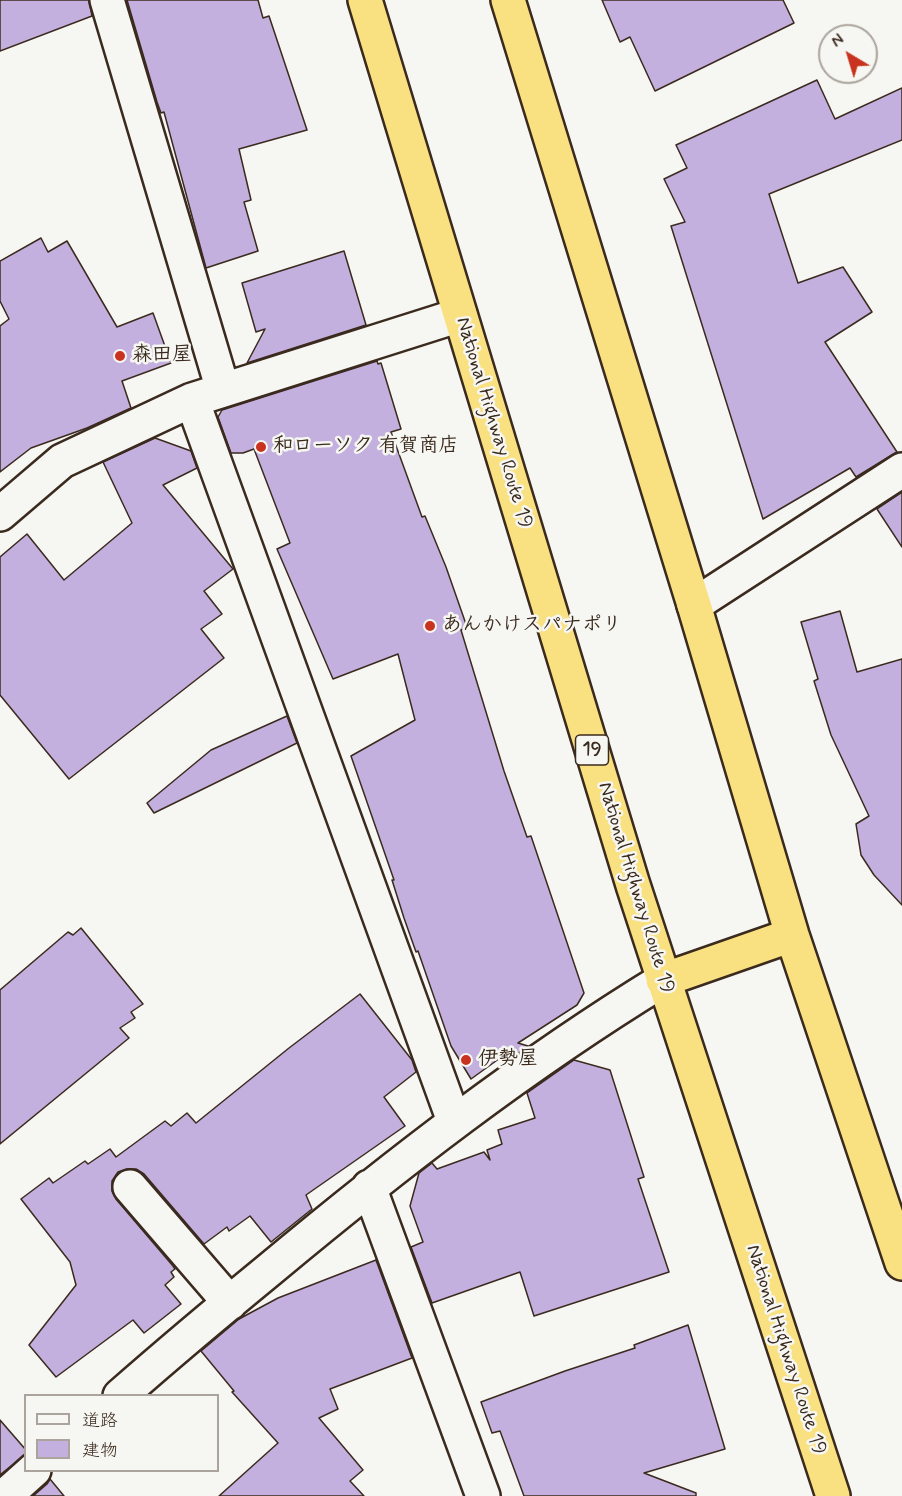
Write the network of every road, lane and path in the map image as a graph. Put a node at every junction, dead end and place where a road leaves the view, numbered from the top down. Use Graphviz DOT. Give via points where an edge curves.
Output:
graph roads {
  1 [pos="107,0"];
  2 [pos="365,0"];
  3 [pos="508,0"];
  4 [pos="460,315"];
  5 [pos="223,390"];
  6 [pos="192,400"];
  7 [pos="902,470"];
  8 [pos="0,514"];
  9 [pos="694,605"];
  10 [pos="792,935"];
  11 [pos="663,980"];
  12 [pos="454,1121"];
  13 [pos="130,1187"];
  14 [pos="369,1187"];
  15 [pos="899,1245"];
  16 [pos="230,1303"];
  17 [pos="121,1394"];
  18 [pos="32,1472"];
  19 [pos="5,1496"];
  20 [pos="483,1496"];
  21 [pos="833,1496"];
  1 -- 5 [label="street"];
  2 -- 4 [label="highway, National Highway Route 19 / 19"];
  3 -- 9 [label="highway"];
  4 -- 5 [label="street"];
  4 -- 11 [label="highway, National Highway Route 19 / 19"];
  5 -- 6 [label="street"];
  6 -- 8 [label="street" via="62,461"];
  6 -- 12 [label="street"];
  7 -- 9 [label="street"];
  9 -- 10 [label="highway"];
  10 -- 11 [label="highway"];
  10 -- 15 [label="highway"];
  11 -- 12 [label="street"];
  11 -- 21 [label="highway, National Highway Route 19 / 19"];
  12 -- 14 [label="street"];
  13 -- 16 [label="street"];
  14 -- 16 [label="street"];
  14 -- 20 [label="street"];
  16 -- 17 [label="street"];
  18 -- 19 [label="street"];
}
